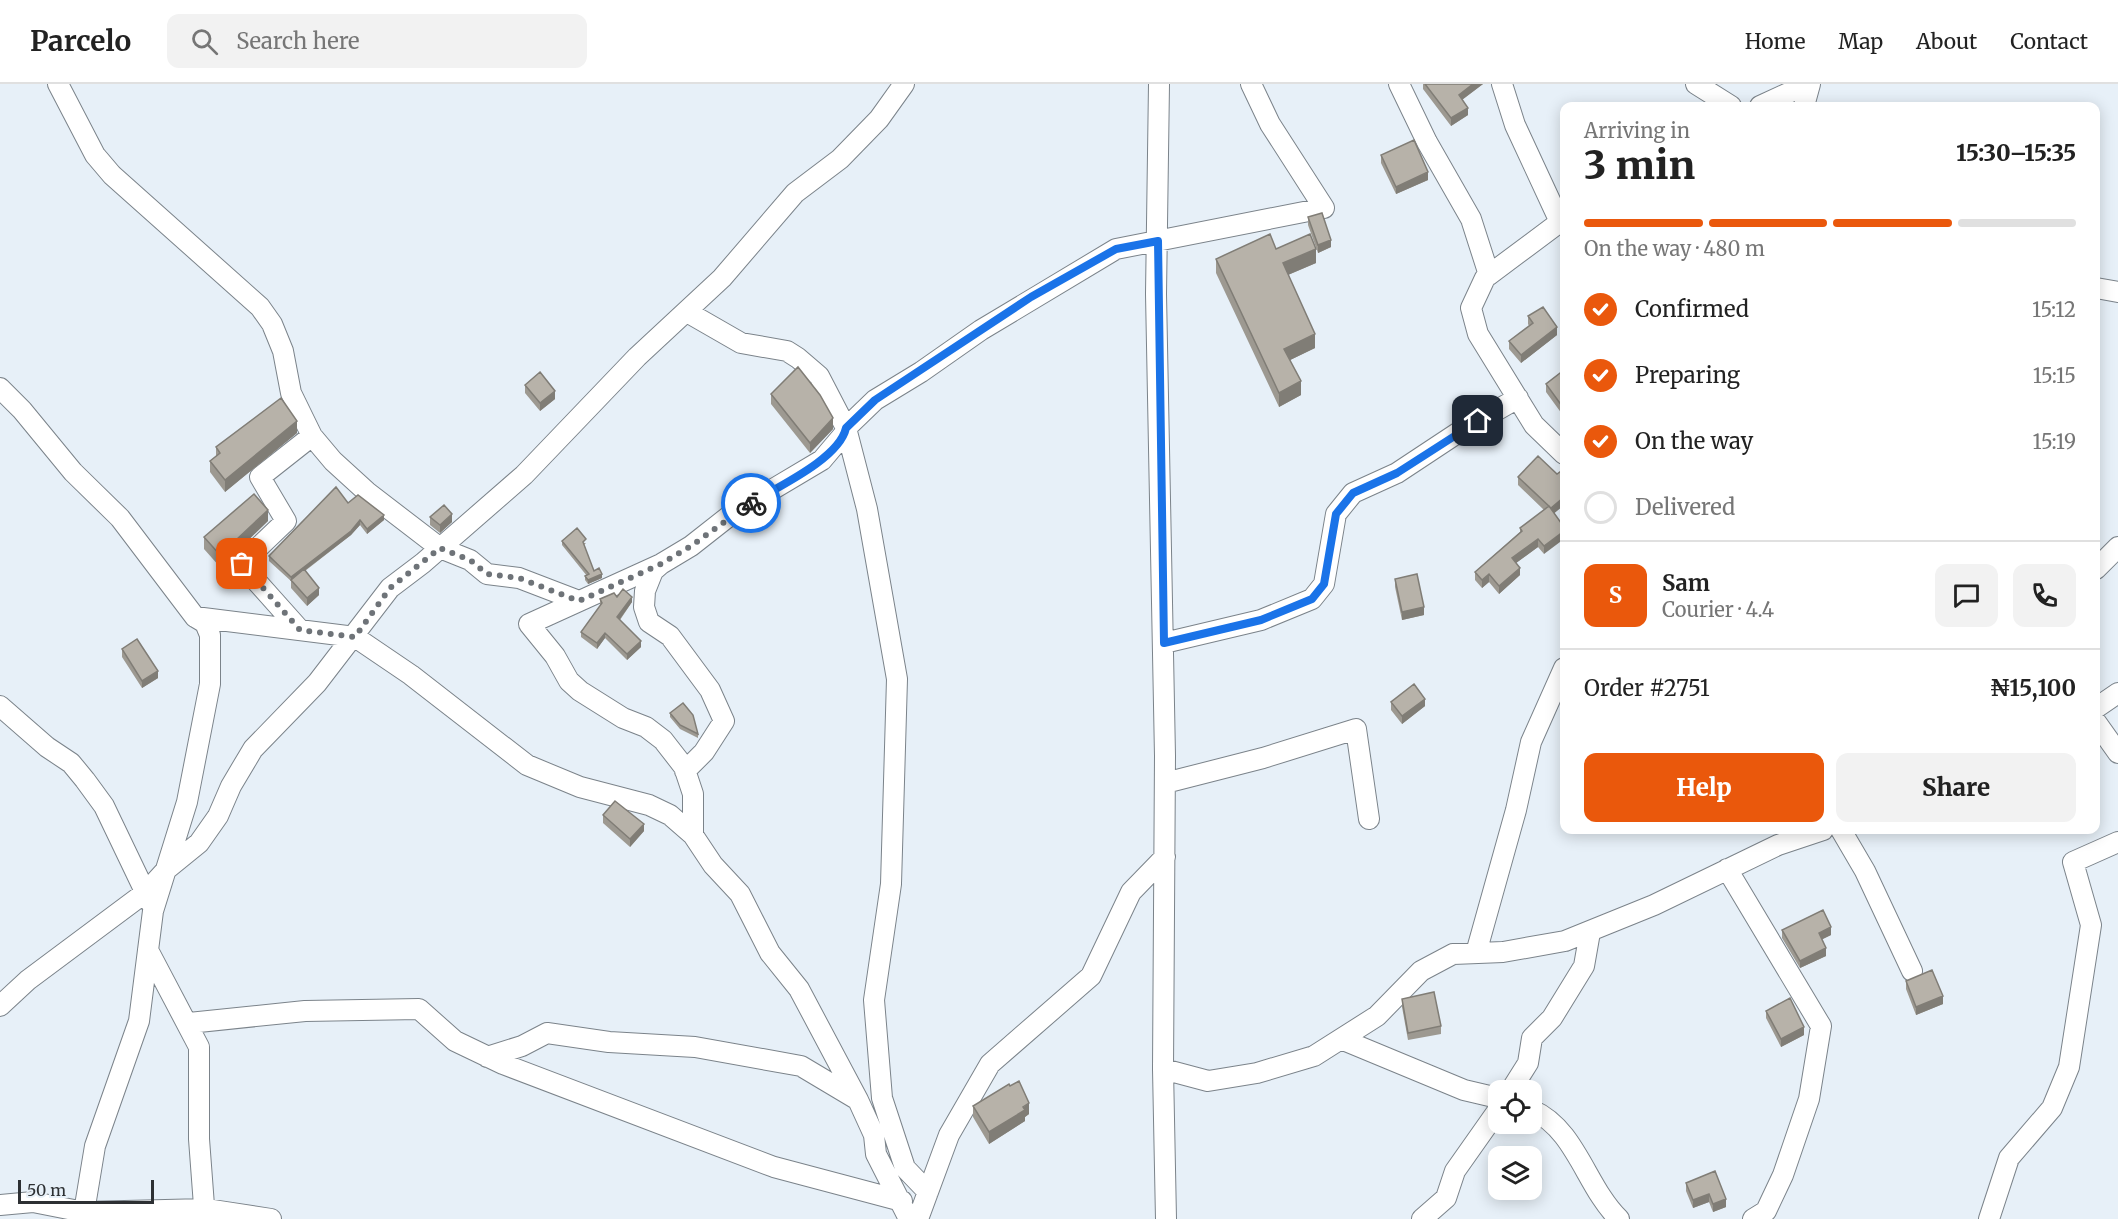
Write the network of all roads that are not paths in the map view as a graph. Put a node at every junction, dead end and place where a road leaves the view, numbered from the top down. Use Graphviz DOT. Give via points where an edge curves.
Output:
graph roads {
  1 [pos="58,84"];
  2 [pos="903,84"];
  3 [pos="1159,84"];
  4 [pos="1251,84"];
  5 [pos="1399,84"];
  6 [pos="1502,84"];
  7 [pos="1696,84"];
  8 [pos="1809,84"];
  9 [pos="1725,102"];
  10 [pos="1769,102"];
  11 [pos="1805,102"];
  12 [pos="1560,216"];
  13 [pos="1560,222"];
  14 [pos="1158,241"];
  15 [pos="1490,275"];
  16 [pos="2100,289"];
  17 [pos="2118,292"];
  18 [pos="687,312"];
  19 [pos="0,388"];
  20 [pos="1518,398"];
  21 [pos="846,428"];
  22 [pos="312,435"];
  23 [pos="1560,450"];
  24 [pos="2118,547"];
  25 [pos="440,548"];
  26 [pos="661,564"];
  27 [pos="2100,565"];
  28 [pos="579,601"];
  29 [pos="195,617"];
  30 [pos="300,630"];
  31 [pos="355,637"];
  32 [pos="1164,643"];
  33 [pos="1560,677"];
  34 [pos="2118,693"];
  35 [pos="2100,705"];
  36 [pos="0,706"];
  37 [pos="2100,728"];
  38 [pos="2118,753"];
  39 [pos="685,771"];
  40 [pos="1165,783"];
  41 [pos="1369,819"];
  42 [pos="1811,834"];
  43 [pos="1843,834"];
  44 [pos="693,835"];
  45 [pos="2118,842"];
  46 [pos="1165,857"];
  47 [pos="167,869"];
  48 [pos="1727,869"];
  49 [pos="146,892"];
  50 [pos="153,912"];
  51 [pos="1590,932"];
  52 [pos="148,950"];
  53 [pos="1476,953"];
  54 [pos="1912,971"];
  55 [pos="0,1006"];
  56 [pos="189,1023"];
  57 [pos="1341,1039"];
  58 [pos="487,1057"];
  59 [pos="1163,1069"];
  60 [pos="1518,1080"];
  61 [pos="1488,1096"];
  62 [pos="858,1100"];
  63 [pos="1542,1114"];
  64 [pos="1488,1124"];
  65 [pos="928,1192"];
  66 [pos="0,1205"];
  67 [pos="905,1210"];
  68 [pos="205,1214"];
  69 [pos="82,1216"];
  70 [pos="271,1219"];
  71 [pos="918,1219"];
  72 [pos="1166,1219"];
  73 [pos="1422,1219"];
  74 [pos="1619,1219"];
  75 [pos="1753,1219"];
  76 [pos="1989,1219"];
  1 -- 22 [label="street" via="94,156 260,307 283,351 291,393"];
  2 -- 18 [label="street" via="879,119 840,159 795,193 722,278"];
  3 -- 14 [label="street"];
  4 -- 14 [label="street" via="1270,124 1324,208"];
  5 -- 15 [label="street" via="1472,219"];
  6 -- 12 [label="street" via="1515,125"];
  7 -- 9 [label="street"];
  8 -- 10 [label="street"];
  8 -- 11 [label="street"];
  13 -- 15 [label="street"];
  14 -- 21 [label="street" via="1116,249 1031,297 875,400"];
  14 -- 32 [label="street"];
  15 -- 20 [label="street" via="1471,308 1478,334"];
  16 -- 17 [label="street"];
  18 -- 21 [label="street" via="741,343 787,351 798,358 819,376"];
  18 -- 25 [label="street" via="637,357 524,475"];
  19 -- 29 [label="street" via="73,472 120,518"];
  20 -- 23 [label="street" via="1534,424"];
  20 -- 32 [label="street" via="1397,473 1353,493 1336,514 1324,584 1312,599 1261,620"];
  21 -- 26 [label="street" via="822,460 733,513"];
  21 -- 65 [label="street" via="867,509 897,679 891,884 874,1000 882,1098 905,1168"];
  22 -- 25 [label="street" via="367,492"];
  22 -- 30 [label="street" via="260,477 286,521 242,564"];
  24 -- 27 [label="street"];
  25 -- 28 [label="street" via="470,560 487,574 519,578"];
  25 -- 31 [label="street" via="390,588"];
  26 -- 28 [label="street"];
  26 -- 39 [label="street" via="653,571 645,591 644,607 649,622 670,636 710,690 724,721 704,752"];
  28 -- 39 [label="street" via="529,624 569,681 663,740"];
  29 -- 30 [label="street"];
  29 -- 47 [label="street" via="205,623 210,635 210,684 187,802"];
  30 -- 31 [label="street"];
  31 -- 44 [label="street" via="527,765 580,787 649,805 670,815"];
  31 -- 47 [label="street" via="254,749 199,843"];
  32 -- 40 [label="street"];
  33 -- 53 [label="street" via="1531,741"];
  34 -- 35 [label="street"];
  36 -- 49 [label="street" via="46,747 71,763 85,780 104,806"];
  37 -- 38 [label="street"];
  39 -- 44 [label="street" via="693,794"];
  40 -- 41 [label="street" via="1356,729"];
  40 -- 46 [label="street"];
  42 -- 48 [label="street"];
  43 -- 54 [label="street"];
  44 -- 62 [label="street" via="717,870 740,894 770,953 799,989"];
  45 -- 76 [label="street" via="2073,862 2091,925 2069,1067 2052,1108 2008,1158"];
  46 -- 59 [label="street"];
  46 -- 65 [label="street" via="1131,892 1091,976 990,1064 949,1135"];
  47 -- 49 [label="street"];
  47 -- 50 [label="street"];
  48 -- 51 [label="street"];
  48 -- 75 [label="street" via="1821,1026 1809,1099 1783,1175 1766,1211"];
  49 -- 50 [label="street"];
  49 -- 55 [label="street" via="28,980"];
  50 -- 52 [label="street"];
  51 -- 53 [label="street" via="1565,941"];
  51 -- 60 [label="street" via="1584,966 1552,1018 1532,1038 1528,1064"];
  52 -- 56 [label="street"];
  52 -- 69 [label="street" via="140,1020 95,1146"];
  53 -- 57 [label="street" via="1453,954 1421,971 1377,1016"];
  56 -- 58 [label="street" via="305,1011 419,1009 455,1041"];
  56 -- 68 [label="street" via="199,1047 199,1139"];
  57 -- 59 [label="street" via="1314,1056 1257,1073 1208,1080"];
  57 -- 61 [label="street" via="1464,1090"];
  58 -- 62 [label="street" via="547,1033 609,1042 695,1047 801,1066"];
  58 -- 67 [label="street" via="774,1167"];
  59 -- 72 [label="street"];
  62 -- 67 [label="street" via="874,1135 880,1164"];
  63 -- 74 [label="street" via="1573,1149 1597,1194"];
  64 -- 73 [label="street" via="1455,1172 1446,1198"];
  65 -- 71 [label="street"];
  66 -- 69 [label="street" via="33,1202"];
  68 -- 69 [label="street"];
  68 -- 70 [label="street"];
}
